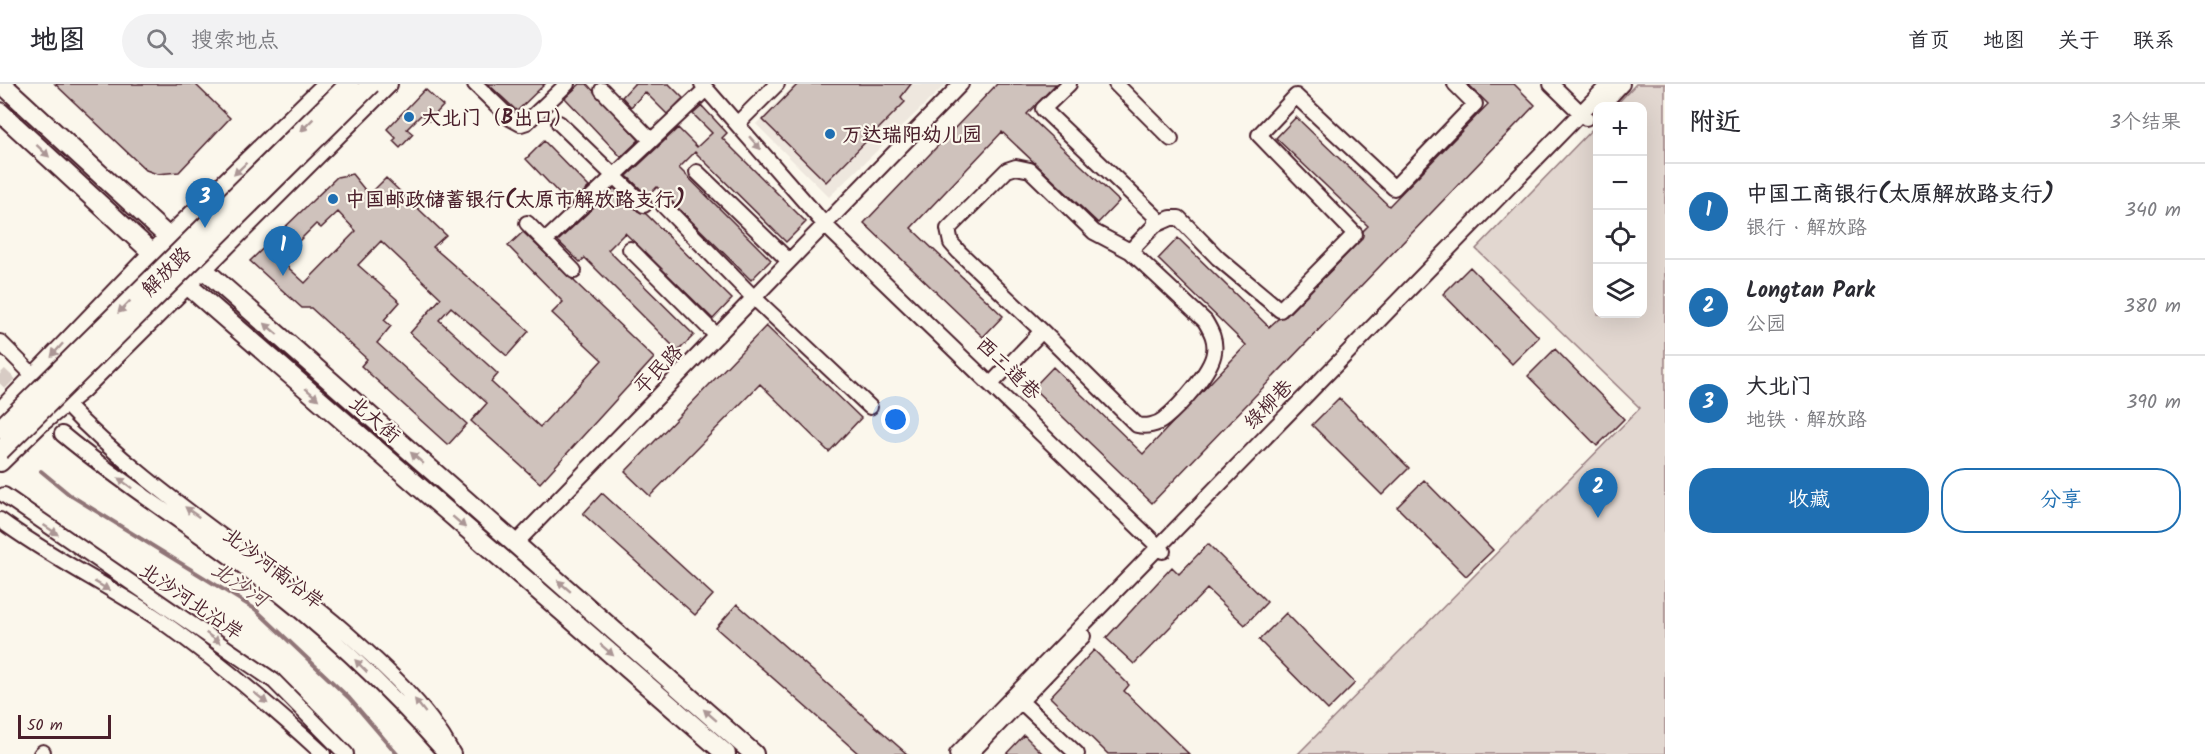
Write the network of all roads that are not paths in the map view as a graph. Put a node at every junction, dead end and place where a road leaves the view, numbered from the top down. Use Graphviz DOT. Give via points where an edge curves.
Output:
graph roads {
  1 [pos="2,84"];
  2 [pos="327,84"];
  3 [pos="349,84"];
  4 [pos="371,84"];
  5 [pos="388,84"];
  6 [pos="475,84"];
  7 [pos="567,84"];
  8 [pos="777,84"];
  9 [pos="954,84"];
  10 [pos="961,84"];
  11 [pos="1069,84"];
  12 [pos="1116,84"];
  13 [pos="1455,84"];
  14 [pos="1551,84"];
  15 [pos="1560,84"];
  16 [pos="1609,84"];
  17 [pos="1622,84"];
  18 [pos="704,86"];
  19 [pos="602,90"];
  20 [pos="0,111"];
  21 [pos="1591,112"];
  22 [pos="559,123"];
  23 [pos="737,124"];
  24 [pos="1171,139"];
  25 [pos="651,140"];
  26 [pos="697,172"];
  27 [pos="614,175"];
  28 [pos="644,205"];
  29 [pos="663,205"];
  30 [pos="825,222"];
  31 [pos="527,223"];
  32 [pos="1155,225"];
  33 [pos="169,238"];
  34 [pos="545,241"];
  35 [pos="630,249"];
  36 [pos="1130,251"];
  37 [pos="152,254"];
  38 [pos="787,259"];
  39 [pos="201,267"];
  40 [pos="574,271"];
  41 [pos="185,284"];
  42 [pos="752,296"];
  43 [pos="1042,331"];
  44 [pos="714,334"];
  45 [pos="0,342"];
  46 [pos="34,376"];
  47 [pos="993,382"];
  48 [pos="64,403"];
  49 [pos="6,406"];
  50 [pos="870,408"];
  51 [pos="0,429"];
  52 [pos="62,434"];
  53 [pos="0,451"];
  54 [pos="0,462"];
  55 [pos="4,495"];
  56 [pos="0,520"];
  57 [pos="513,541"];
  58 [pos="1162,547"];
  59 [pos="1017,698"];
  60 [pos="323,754"];
  61 [pos="346,754"];
  62 [pos="446,754"];
  63 [pos="453,754"];
  64 [pos="726,754"];
  65 [pos="754,754"];
  66 [pos="957,754"];
  67 [pos="970,754"];
  68 [pos="1077,754"];
  1 -- 33 [label="main road"];
  2 -- 33 [label="main road, 解放路, one-way"];
  3 -- 51 [label="main road, 解放路, one-way, bridge"];
  4 -- 53 [label="main road, 解放路, bridge"];
  5 -- 39 [label="main road, 解放路"];
  6 -- 7 [label="street" via="521,124"];
  8 -- 23 [label="street"];
  9 -- 30 [label="street"];
  10 -- 30 [label="street"];
  11 -- 32 [label="street" via="1043,109 1155,216"];
  12 -- 24 [label="street"];
  13 -- 32 [label="street" via="1475,104 1394,188 1296,96 1259,135 1355,234 1280,310 1218,258 1179,218"];
  14 -- 21 [label="street"];
  15 -- 21 [label="street"];
  16 -- 21 [label="street, 绿柳巷"];
  17 -- 21 [label="street, 绿柳巷"];
  18 -- 23 [label="street, 西二道巷"];
  18 -- 25 [label="street"];
  19 -- 25 [label="street"];
  20 -- 37 [label="main road, 北大街, one-way"];
  21 -- 58 [label="street, 绿柳巷"];
  22 -- 27 [label="street"];
  23 -- 30 [label="street, 西二道巷, one-way"];
  25 -- 27 [label="street"];
  26 -- 38 [label="street"];
  27 -- 28 [label="street"];
  27 -- 34 [label="street"];
  29 -- 42 [label="street"];
  30 -- 38 [label="street, 平民路"];
  30 -- 47 [label="street, 西二道巷"];
  31 -- 34 [label="street"];
  32 -- 36 [label="street"];
  33 -- 37 [label="main road, 解放路"];
  33 -- 39 [label="main road"];
  34 -- 40 [label="street"];
  35 -- 44 [label="street"];
  36 -- 43 [label="street" via="1094,232 1030,170 1007,170 948,229 951,243"];
  36 -- 43 [label="street" via="1205,321 1213,336 1209,369 1163,420 1137,425"];
  37 -- 41 [label="main road, 北大街"];
  37 -- 46 [label="main road, 解放路, one-way"];
  38 -- 42 [label="street, 平民路"];
  39 -- 41 [label="main road, 解放路"];
  57 -- 39 [label="main road, one-way"];
  41 -- 48 [label="main road, 解放路"];
  41 -- 64 [label="main road, 北大街, one-way"];
  42 -- 44 [label="street, 平民路"];
  42 -- 50 [label="street"];
  43 -- 47 [label="street"];
  44 -- 57 [label="street, 平民路"];
  45 -- 46 [label="street"];
  46 -- 49 [label="main road, 解放路"];
  47 -- 58 [label="street, 西二道巷"];
  48 -- 54 [label="main road, 解放路"];
  63 -- 48 [label="street, one-way" via="417,701 370,654 294,588 112,452"];
  62 -- 52 [label="street, 北沙河南沿岸, one-way" via="332,638 254,574"];
  55 -- 61 [label="street, 北沙河北沿岸, one-way" via="274,681"];
  56 -- 60 [label="street, one-way" via="36,548 158,620 272,707"];
  65 -- 57 [label="main road, one-way"];
  58 -- 59 [label="street, 绿柳巷"];
  59 -- 66 [label="street, 绿柳巷"];
  59 -- 67 [label="street, 绿柳巷"];
  59 -- 68 [label="street"];
}
